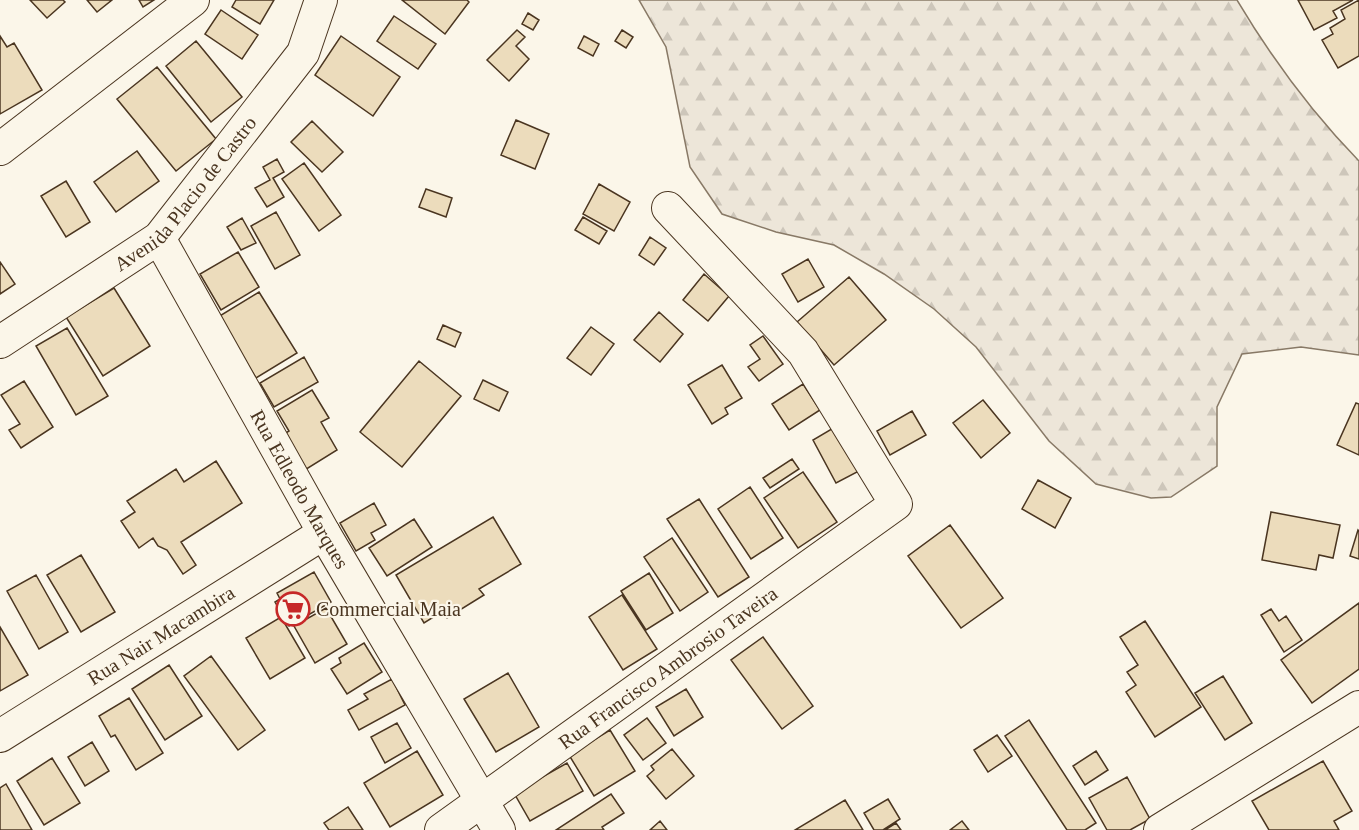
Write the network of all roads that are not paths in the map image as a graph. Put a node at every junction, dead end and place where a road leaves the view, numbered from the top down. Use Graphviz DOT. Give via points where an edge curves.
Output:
graph roads {
  1 [pos="193,0"];
  2 [pos="321,0"];
  3 [pos="0,149"];
  4 [pos="668,208"];
  5 [pos="159,238"];
  6 [pos="0,342"];
  7 [pos="324,533"];
  8 [pos="1359,707"];
  9 [pos="0,736"];
  10 [pos="482,799"];
  11 [pos="441,830"];
  12 [pos="499,830"];
  13 [pos="1160,830"];
  1 -- 3 [label="street"];
  2 -- 5 [label="street, Avenida Placio de Castro" via="303,52"];
  4 -- 10 [label="street, Rua Francisco Ambrosio Taveira" via="803,352 896,504"];
  5 -- 6 [label="street, Avenida Placio de Castro"];
  5 -- 7 [label="street, Rua Edleodo Marques"];
  7 -- 9 [label="street, Rua Nair Macambira"];
  7 -- 10 [label="street, Rua Edleodo Marques"];
  8 -- 13 [label="street"];
  10 -- 11 [label="street, Rua Francisco Ambrosio Taveira"];
  10 -- 12 [label="street, Rua Edleodo Marques"];
}
